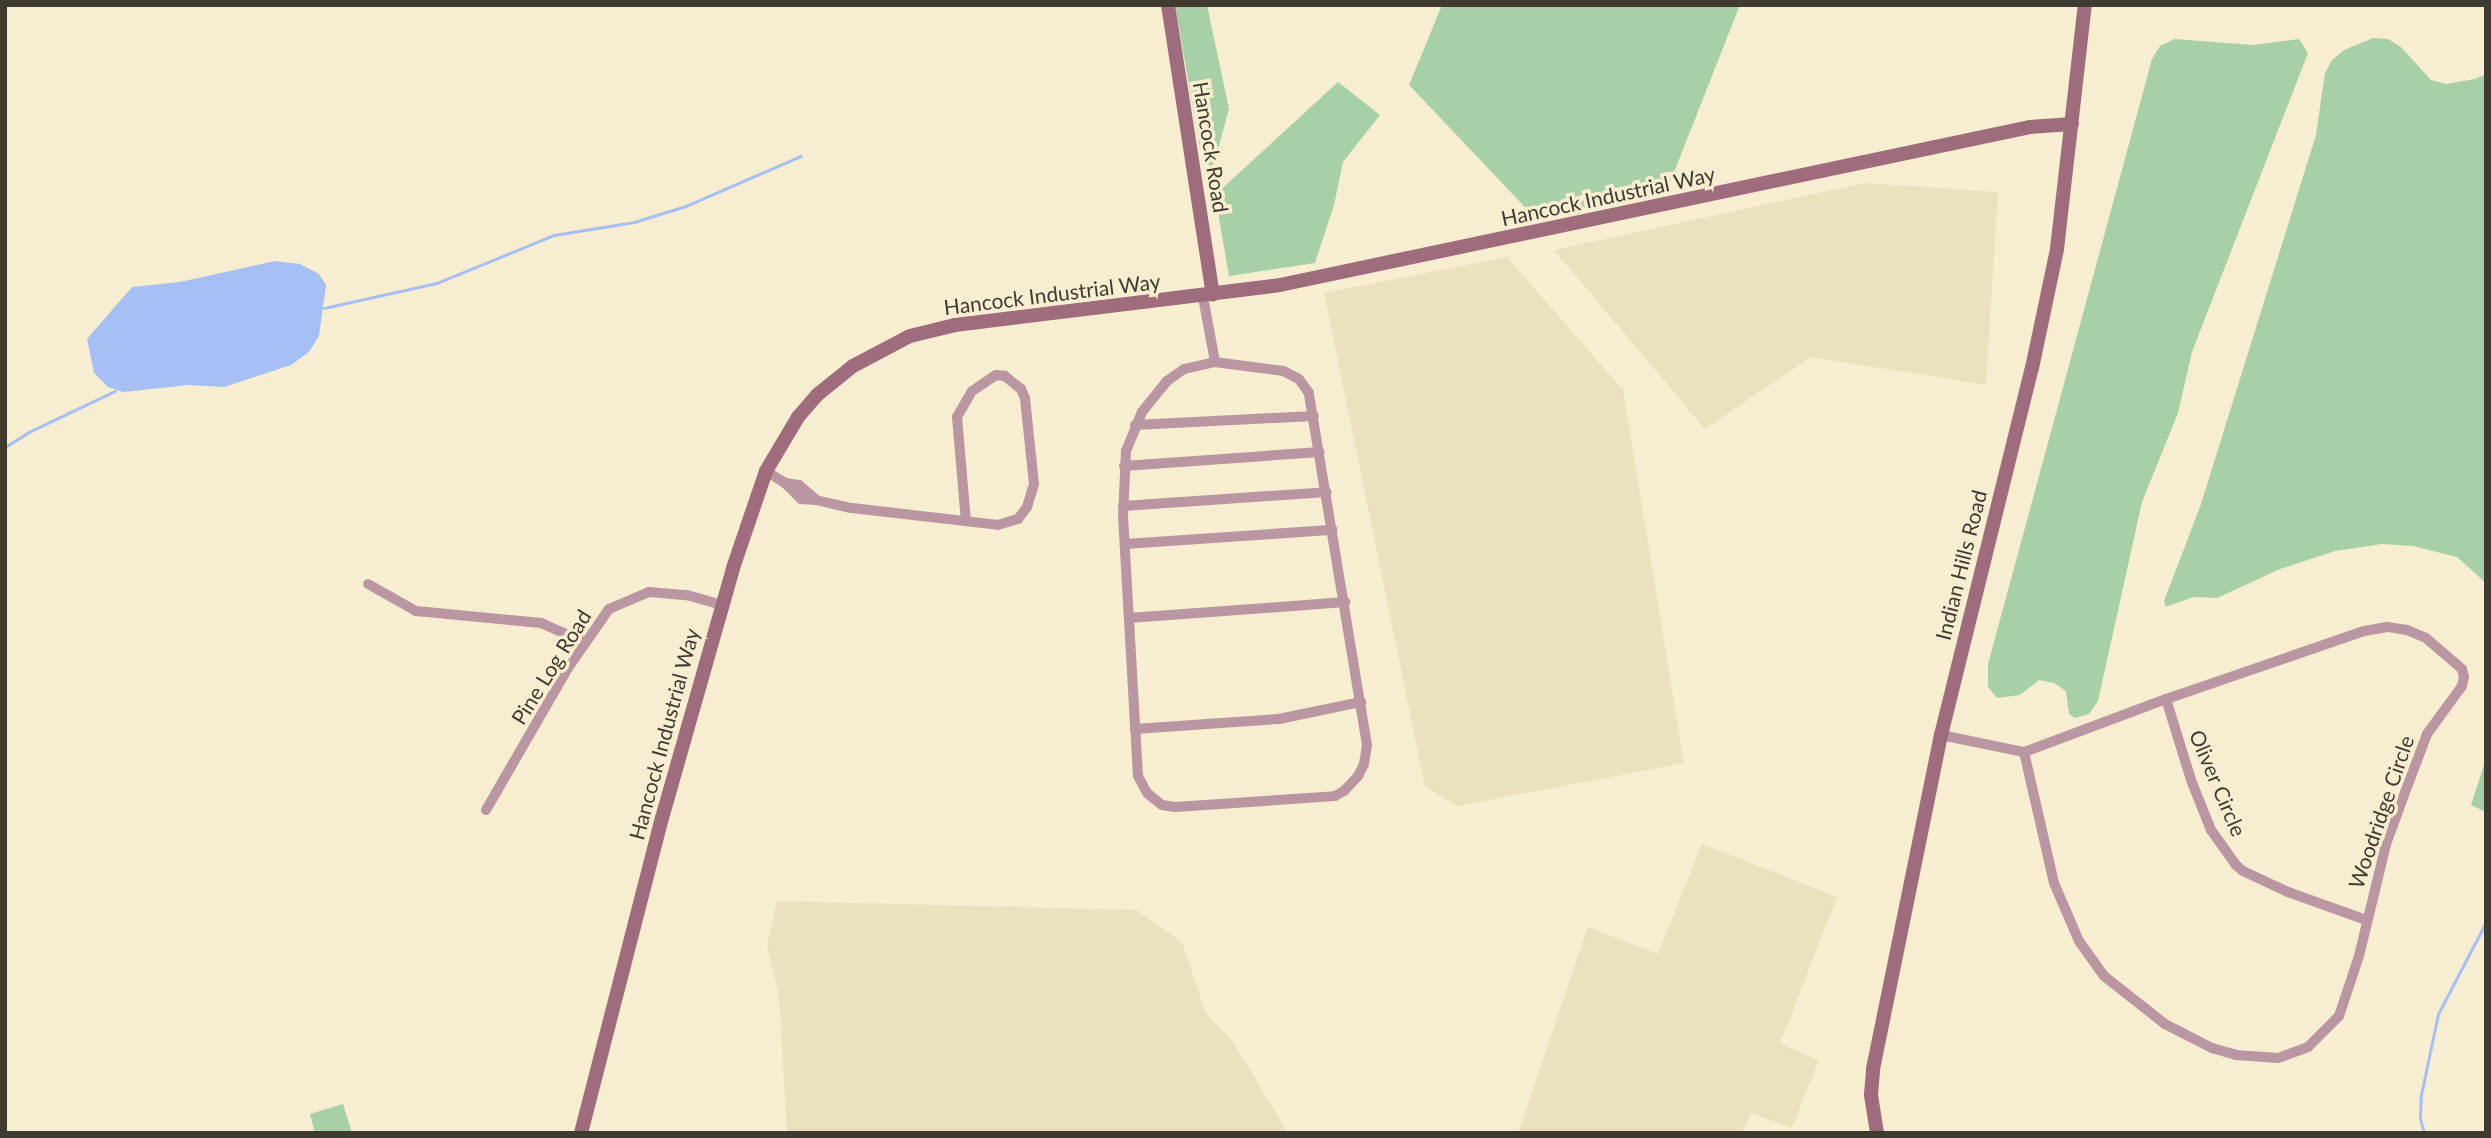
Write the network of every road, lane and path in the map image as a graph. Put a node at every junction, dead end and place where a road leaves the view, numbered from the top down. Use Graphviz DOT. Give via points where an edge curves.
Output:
graph roads {
  1 [pos="1168,5"];
  2 [pos="2085,5"];
  3 [pos="2072,124"];
  4 [pos="1208,296"];
  5 [pos="1215,362"];
  6 [pos="1314,416"];
  7 [pos="1136,425"];
  8 [pos="1320,452"];
  9 [pos="1124,466"];
  10 [pos="766,471"];
  11 [pos="1327,492"];
  12 [pos="1123,506"];
  13 [pos="966,521"];
  14 [pos="1333,530"];
  15 [pos="1125,544"];
  16 [pos="368,584"];
  17 [pos="1345,602"];
  18 [pos="722,604"];
  19 [pos="1129,618"];
  20 [pos="586,643"];
  21 [pos="2166,699"];
  22 [pos="1362,702"];
  23 [pos="1135,729"];
  24 [pos="1941,735"];
  25 [pos="2024,751"];
  26 [pos="486,810"];
  27 [pos="2366,920"];
  28 [pos="581,1133"];
  29 [pos="1878,1133"];
  1 -- 4 [label="street, Hancock Road"];
  2 -- 3 [label="street, Indian Hills Road"];
  3 -- 4 [label="street, Hancock Industrial Way" via="2030,127 1609,218"];
  3 -- 24 [label="street, Indian Hills Road" via="2057,248 2032,368"];
  4 -- 5 [label="street"];
  4 -- 10 [label="street, Hancock Industrial Way" via="955,325 910,336 853,366 817,395 788,431"];
  5 -- 6 [label="street" via="1291,374 1309,393"];
  5 -- 7 [label="street" via="1194,365 1175,375 1158,391"];
  6 -- 7 [label="street"];
  6 -- 8 [label="street"];
  7 -- 9 [label="street"];
  8 -- 9 [label="street"];
  8 -- 11 [label="street"];
  9 -- 12 [label="street"];
  10 -- 13 [label="street" via="801,499"];
  10 -- 18 [label="street, Hancock Industrial Way"];
  11 -- 12 [label="street"];
  11 -- 14 [label="street"];
  12 -- 15 [label="street"];
  13 -- 13 [label="street" via="1008,524 1023,514 1031,497 1034,484 1025,398 1005,376 996,375 972,391 957,417"];
  14 -- 15 [label="street"];
  14 -- 17 [label="street"];
  15 -- 19 [label="street"];
  16 -- 20 [label="street" via="416,611 541,623"];
  17 -- 19 [label="street"];
  17 -- 22 [label="street"];
  18 -- 20 [label="street, Pine Log Road" via="649,592 609,609"];
  18 -- 28 [label="street, Hancock Industrial Way"];
  19 -- 23 [label="street"];
  20 -- 26 [label="street, Pine Log Road"];
  21 -- 25 [label="street, Woodridge Circle"];
  21 -- 27 [label="street, Oliver Circle" via="2206,817 2236,865 2267,883"];
  21 -- 27 [label="street, Woodridge Circle" via="2387,627 2426,638 2462,669 2462,686 2427,734 2386,844"];
  22 -- 23 [label="street" via="1279,719"];
  22 -- 23 [label="street" via="1367,755 1358,776 1335,796 1162,805 1140,783"];
  24 -- 25 [label="street"];
  24 -- 29 [label="street, Indian Hills Road" via="1873,1069 1871,1094"];
  25 -- 27 [label="street, Woodridge Circle" via="2054,883 2089,958 2121,992 2165,1024 2212,1048 2278,1058 2293,1055 2322,1036 2343,1009"];
}
